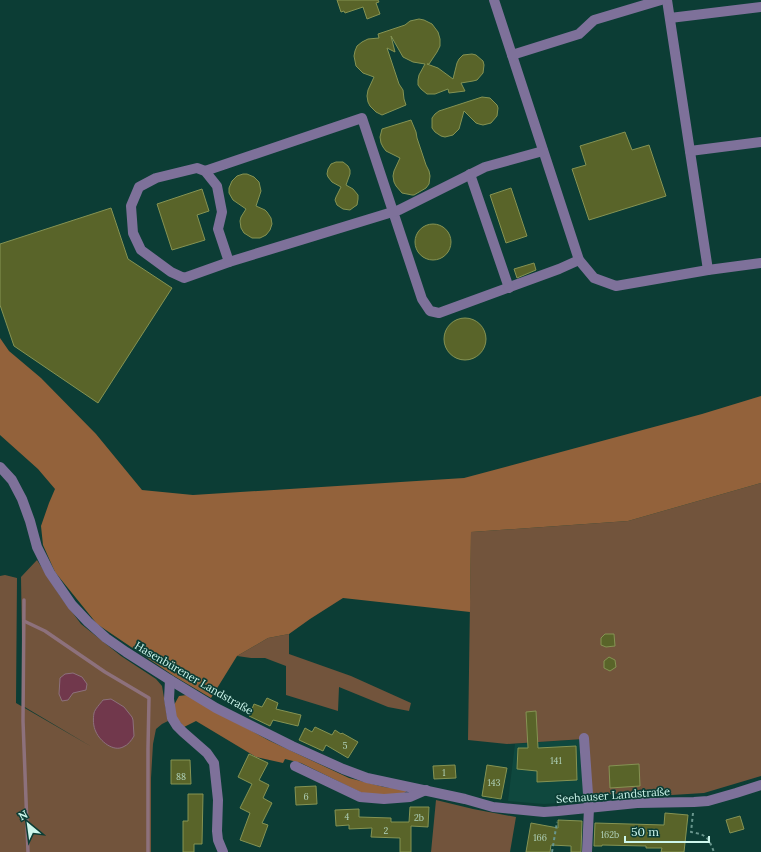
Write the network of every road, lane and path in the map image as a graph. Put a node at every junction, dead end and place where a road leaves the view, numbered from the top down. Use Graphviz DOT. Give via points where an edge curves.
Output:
graph roads {
  1 [pos="494,0"];
  2 [pos="661,0"];
  3 [pos="667,0"];
  4 [pos="761,7"];
  5 [pos="670,18"];
  6 [pos="512,55"];
  7 [pos="761,142"];
  8 [pos="543,151"];
  9 [pos="690,151"];
  10 [pos="205,171"];
  11 [pos="470,174"];
  12 [pos="394,211"];
  13 [pos="579,260"];
  14 [pos="229,262"];
  15 [pos="761,263"];
  16 [pos="708,270"];
  17 [pos="509,288"];
  18 [pos="0,467"];
  19 [pos="170,680"];
  20 [pos="584,738"];
  21 [pos="295,766"];
  22 [pos="761,785"];
  23 [pos="426,790"];
  24 [pos="465,799"];
  25 [pos="694,802"];
  26 [pos="589,808"];
  27 [pos="558,812"];
  28 [pos="223,852"];
  29 [pos="552,852"];
  30 [pos="587,852"];
  31 [pos="714,852"];
  1 -- 6 [label="street"];
  2 -- 6 [label="street" via="594,20 579,34"];
  3 -- 5 [label="street"];
  4 -- 5 [label="street"];
  5 -- 9 [label="street"];
  6 -- 8 [label="street"];
  7 -- 9 [label="street"];
  8 -- 11 [label="street" via="485,167"];
  8 -- 13 [label="street"];
  9 -- 16 [label="street"];
  10 -- 12 [label="street" via="362,118"];
  10 -- 14 [label="street" via="217,186 222,212 218,229"];
  10 -- 14 [label="street" via="197,168 156,178 139,188 131,206 133,232 141,250 171,272 184,278"];
  11 -- 12 [label="street"];
  11 -- 17 [label="street"];
  12 -- 14 [label="street"];
  12 -- 17 [label="street" via="422,298 430,311 439,313"];
  13 -- 16 [label="street" via="594,278 616,286"];
  13 -- 17 [label="street"];
  15 -- 16 [label="street"];
  18 -- 19 [label="street, Hasenbürener Landstraße" via="12,480 22,499 37,547 72,605 106,638"];
  19 -- 23 [label="street, Hasenbürener Landstraße" via="216,708 343,769 367,778"];
  19 -- 28 [label="street" via="172,718 183,732 207,753 214,764 218,800 217,831"];
  20 -- 26 [label="street"];
  21 -- 23 [label="street" via="360,797 410,797"];
  22 -- 25 [label="street, Seehauser Landstraße" via="708,801"];
  23 -- 24 [label="street, Hasenbürener Landstraße"];
  24 -- 27 [label="street, Seehauser Landstraße" via="493,807"];
  25 -- 26 [label="street, Seehauser Landstraße" via="637,803"];
  25 -- 31 [label="path" via="691,832 702,834 710,841"];
  26 -- 27 [label="street, Seehauser Landstraße"];
  26 -- 30 [label="street"];
  27 -- 29 [label="path"];
}
